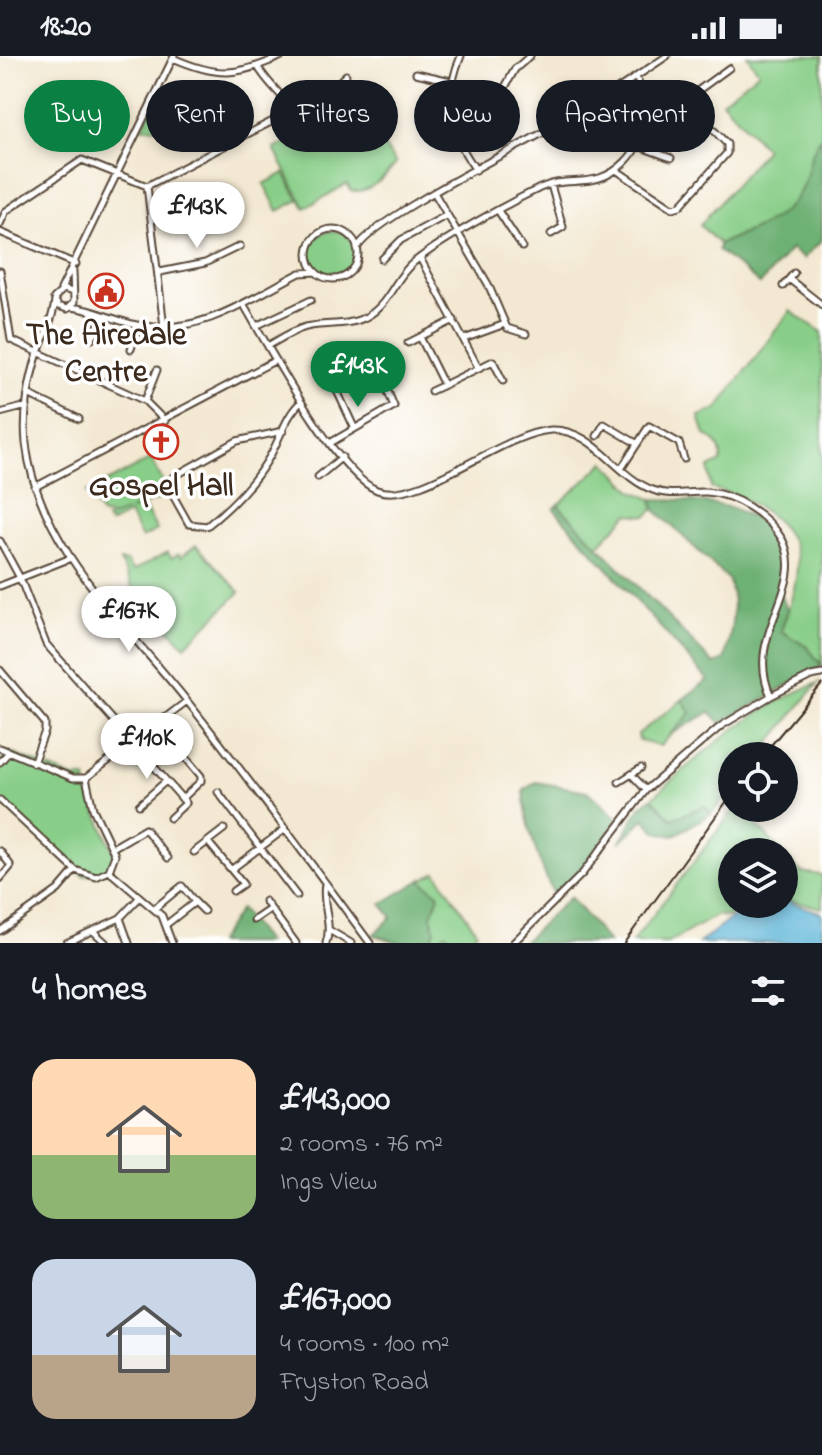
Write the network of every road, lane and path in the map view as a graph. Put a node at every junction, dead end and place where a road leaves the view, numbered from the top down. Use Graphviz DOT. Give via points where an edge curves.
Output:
graph roads {
  1 [pos="282,56"];
  2 [pos="461,56"];
  3 [pos="530,56"];
  4 [pos="667,56"];
  5 [pos="174,57"];
  6 [pos="258,67"];
  7 [pos="729,68"];
  8 [pos="416,73"];
  9 [pos="346,75"];
  10 [pos="636,77"];
  11 [pos="341,80"];
  12 [pos="447,80"];
  13 [pos="451,80"];
  14 [pos="509,80"];
  15 [pos="631,80"];
  16 [pos="637,80"];
  17 [pos="713,80"];
  18 [pos="270,88"];
  19 [pos="715,131"];
  20 [pos="536,136"];
  21 [pos="211,152"];
  22 [pos="465,152"];
  23 [pos="632,152"];
  24 [pos="654,152"];
  25 [pos="671,158"];
  26 [pos="476,170"];
  27 [pos="616,170"];
  28 [pos="116,174"];
  29 [pos="551,185"];
  30 [pos="147,186"];
  31 [pos="435,194"];
  32 [pos="499,212"];
  33 [pos="447,215"];
  34 [pos="0,224"];
  35 [pos="0,232"];
  36 [pos="368,234"];
  37 [pos="551,234"];
  38 [pos="458,235"];
  39 [pos="351,236"];
  40 [pos="240,246"];
  41 [pos="522,247"];
  42 [pos="357,248"];
  43 [pos="308,258"];
  44 [pos="420,258"];
  45 [pos="382,259"];
  46 [pos="75,267"];
  47 [pos="0,271"];
  48 [pos="160,272"];
  49 [pos="316,272"];
  50 [pos="300,273"];
  51 [pos="794,273"];
  52 [pos="789,279"];
  53 [pos="783,286"];
  54 [pos="61,289"];
  55 [pos="73,296"];
  56 [pos="311,300"];
  57 [pos="55,301"];
  58 [pos="244,305"];
  59 [pos="822,305"];
  60 [pos="67,308"];
  61 [pos="85,308"];
  62 [pos="103,315"];
  63 [pos="454,320"];
  64 [pos="51,323"];
  65 [pos="505,324"];
  66 [pos="139,325"];
  67 [pos="256,326"];
  68 [pos="164,327"];
  69 [pos="526,334"];
  70 [pos="420,337"];
  71 [pos="92,339"];
  72 [pos="464,339"];
  73 [pos="408,343"];
  74 [pos="268,346"];
  75 [pos="131,349"];
  76 [pos="38,353"];
  77 [pos="276,360"];
  78 [pos="478,367"];
  79 [pos="157,370"];
  80 [pos="380,373"];
  81 [pos="331,378"];
  82 [pos="503,381"];
  83 [pos="444,385"];
  84 [pos="431,391"];
  85 [pos="28,394"];
  86 [pos="145,401"];
  87 [pos="301,402"];
  88 [pos="27,406"];
  89 [pos="0,413"];
  90 [pos="79,419"];
  91 [pos="165,421"];
  92 [pos="354,427"];
  93 [pos="283,431"];
  94 [pos="597,436"];
  95 [pos="330,443"];
  96 [pos="636,443"];
  97 [pos="342,457"];
  98 [pos="684,459"];
  99 [pos="621,469"];
  100 [pos="318,477"];
  101 [pos="35,487"];
  102 [pos="0,541"];
  103 [pos="71,558"];
  104 [pos="20,578"];
  105 [pos="0,586"];
  106 [pos="0,670"];
  107 [pos="821,674"];
  108 [pos="771,696"];
  109 [pos="187,701"];
  110 [pos="134,744"];
  111 [pos="0,748"];
  112 [pos="9,752"];
  113 [pos="181,752"];
  114 [pos="0,762"];
  115 [pos="33,763"];
  116 [pos="641,768"];
  117 [pos="633,776"];
  118 [pos="86,778"];
  119 [pos="166,781"];
  120 [pos="619,782"];
  121 [pos="646,790"];
  122 [pos="218,792"];
  123 [pos="0,800"];
  124 [pos="184,801"];
  125 [pos="139,805"];
  126 [pos="170,818"];
  127 [pos="224,829"];
  128 [pos="285,829"];
  129 [pos="208,842"];
  130 [pos="114,847"];
  131 [pos="170,848"];
  132 [pos="260,848"];
  133 [pos="0,851"];
  134 [pos="194,852"];
  135 [pos="232,869"];
  136 [pos="75,870"];
  137 [pos="109,871"];
  138 [pos="0,879"];
  139 [pos="325,883"];
  140 [pos="233,891"];
  141 [pos="286,895"];
  142 [pos="140,897"];
  143 [pos="265,901"];
  144 [pos="195,902"];
  145 [pos="154,909"];
  146 [pos="271,909"];
  147 [pos="204,911"];
  148 [pos="120,918"];
  149 [pos="254,920"];
  150 [pos="167,924"];
  151 [pos="329,930"];
  152 [pos="0,931"];
  153 [pos="93,931"];
  154 [pos="66,943"];
  155 [pos="106,943"];
  156 [pos="129,943"];
  157 [pos="172,943"];
  158 [pos="296,943"];
  159 [pos="326,943"];
  160 [pos="351,943"];
  161 [pos="370,943"];
  162 [pos="513,943"];
  1 -- 6 [label="street"];
  2 -- 13 [label="street"];
  3 -- 14 [label="street"];
  4 -- 10 [label="street"];
  5 -- 6 [label="street" via="223,74"];
  5 -- 28 [label="street"];
  6 -- 18 [label="street"];
  7 -- 17 [label="street"];
  8 -- 12 [label="street"];
  9 -- 11 [label="street"];
  10 -- 15 [label="street"];
  10 -- 16 [label="street"];
  19 -- 27 [label="street" via="727,144 727,153 680,206 673,208"];
  20 -- 26 [label="street"];
  21 -- 30 [label="street"];
  22 -- 26 [label="street"];
  23 -- 27 [label="street"];
  24 -- 25 [label="street"];
  26 -- 31 [label="street"];
  27 -- 29 [label="street" via="593,181"];
  28 -- 30 [label="street"];
  28 -- 34 [label="street" via="82,160 6,211"];
  28 -- 46 [label="street"];
  29 -- 32 [label="street"];
  29 -- 37 [label="street" via="563,227"];
  30 -- 48 [label="street"];
  31 -- 33 [label="street"];
  31 -- 36 [label="street"];
  32 -- 38 [label="street"];
  32 -- 41 [label="street"];
  33 -- 38 [label="street"];
  33 -- 45 [label="street" via="401,240"];
  35 -- 46 [label="street"];
  36 -- 39 [label="street"];
  36 -- 42 [label="street"];
  38 -- 44 [label="street"];
  38 -- 65 [label="street"];
  39 -- 42 [label="street"];
  39 -- 43 [label="street" via="338,229 322,231 311,242"];
  40 -- 48 [label="street" via="205,263"];
  42 -- 49 [label="street" via="355,266 343,277 330,279"];
  43 -- 49 [label="street"];
  43 -- 50 [label="street"];
  44 -- 63 [label="street"];
  44 -- 74 [label="street" via="366,317 303,327"];
  46 -- 54 [label="street"];
  46 -- 55 [label="street"];
  47 -- 76 [label="street" via="11,340"];
  48 -- 68 [label="street"];
  49 -- 50 [label="street"];
  50 -- 58 [label="street"];
  51 -- 52 [label="street"];
  52 -- 53 [label="street"];
  52 -- 59 [label="street"];
  54 -- 55 [label="street"];
  54 -- 57 [label="street"];
  55 -- 60 [label="street"];
  55 -- 61 [label="street"];
  56 -- 67 [label="street"];
  57 -- 60 [label="street"];
  57 -- 64 [label="street"];
  58 -- 67 [label="street"];
  58 -- 68 [label="street" via="194,324"];
  60 -- 61 [label="street"];
  60 -- 64 [label="street"];
  61 -- 62 [label="street"];
  62 -- 66 [label="street"];
  62 -- 71 [label="street"];
  63 -- 70 [label="street"];
  63 -- 72 [label="street"];
  64 -- 76 [label="street"];
  65 -- 69 [label="street" via="514,333"];
  65 -- 72 [label="street"];
  66 -- 68 [label="street"];
  66 -- 75 [label="street"];
  67 -- 74 [label="street"];
  70 -- 73 [label="street"];
  70 -- 83 [label="street"];
  72 -- 78 [label="street"];
  74 -- 77 [label="street"];
  76 -- 85 [label="street"];
  76 -- 86 [label="street"];
  77 -- 87 [label="street"];
  77 -- 91 [label="street"];
  78 -- 82 [label="street" via="493,361"];
  78 -- 83 [label="street"];
  79 -- 86 [label="street"];
  80 -- 92 [label="street" via="394,406"];
  81 -- 92 [label="street"];
  83 -- 84 [label="street"];
  85 -- 88 [label="street"];
  85 -- 90 [label="street"];
  86 -- 91 [label="street"];
  87 -- 93 [label="street"];
  87 -- 95 [label="street"];
  88 -- 89 [label="street"];
  88 -- 101 [label="street" via="26,438"];
  91 -- 101 [label="street"];
  92 -- 95 [label="street"];
  93 -- 93 [label="street" via="235,442 173,477 171,492 189,524 207,526 224,512 260,473"];
  94 -- 96 [label="street" via="604,424"];
  95 -- 97 [label="street"];
  96 -- 98 [label="street" via="653,426 679,443"];
  96 -- 99 [label="street"];
  97 -- 99 [label="street" via="370,487 396,493 536,433 562,431 589,442"];
  97 -- 100 [label="street"];
  99 -- 108 [label="street" via="651,490 706,492 737,500 781,538 789,571 762,653"];
  101 -- 103 [label="street"];
  102 -- 104 [label="street"];
  103 -- 104 [label="street"];
  103 -- 109 [label="street"];
  104 -- 105 [label="street"];
  104 -- 110 [label="street" via="46,644"];
  106 -- 115 [label="street" via="45,723"];
  107 -- 108 [label="street"];
  108 -- 121 [label="street" via="721,726"];
  109 -- 110 [label="street"];
  109 -- 128 [label="street"];
  110 -- 118 [label="street"];
  110 -- 119 [label="street"];
  111 -- 112 [label="street"];
  112 -- 114 [label="street"];
  112 -- 115 [label="street"];
  113 -- 124 [label="street" via="201,776"];
  115 -- 118 [label="street"];
  116 -- 117 [label="street"];
  117 -- 120 [label="street"];
  117 -- 121 [label="street"];
  118 -- 130 [label="street" via="93,809"];
  119 -- 124 [label="street"];
  119 -- 125 [label="street"];
  121 -- 162 [label="street" via="582,874"];
  122 -- 132 [label="street"];
  123 -- 136 [label="street"];
  124 -- 126 [label="street"];
  127 -- 129 [label="street"];
  128 -- 132 [label="street"];
  128 -- 139 [label="street"];
  129 -- 134 [label="street"];
  129 -- 135 [label="street"];
  130 -- 131 [label="street" via="145,829 166,856"];
  130 -- 137 [label="street"];
  132 -- 135 [label="street"];
  132 -- 141 [label="street" via="295,893"];
  133 -- 138 [label="street" via="11,866"];
  135 -- 140 [label="street" via="243,884"];
  136 -- 137 [label="street" via="89,877"];
  136 -- 152 [label="street" via="58,890"];
  137 -- 142 [label="street"];
  139 -- 151 [label="street"];
  139 -- 161 [label="street"];
  142 -- 145 [label="street"];
  142 -- 148 [label="street"];
  143 -- 146 [label="street"];
  144 -- 145 [label="street" via="182,886"];
  144 -- 147 [label="street"];
  144 -- 150 [label="street"];
  145 -- 150 [label="street"];
  146 -- 149 [label="street"];
  146 -- 158 [label="street"];
  148 -- 153 [label="street"];
  148 -- 156 [label="street"];
  150 -- 157 [label="street"];
  151 -- 159 [label="street"];
  151 -- 160 [label="street"];
  153 -- 154 [label="street"];
  153 -- 155 [label="street"];
}
